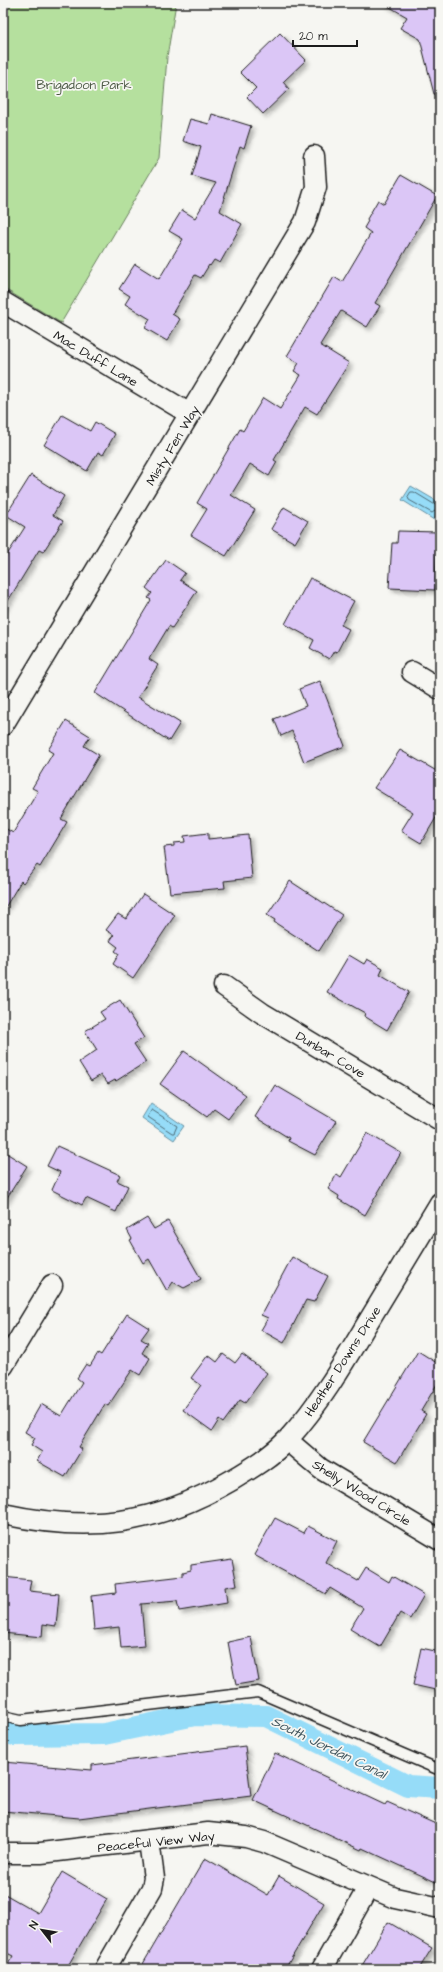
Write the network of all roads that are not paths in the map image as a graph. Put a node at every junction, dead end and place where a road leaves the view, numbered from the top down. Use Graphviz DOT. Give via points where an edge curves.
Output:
graph roads {
  1 [pos="314,156"];
  2 [pos="3,302"];
  3 [pos="190,414"];
  4 [pos="412,672"];
  5 [pos="440,689"];
  6 [pos="3,725"];
  7 [pos="224,986"];
  8 [pos="440,1120"];
  9 [pos="440,1203"];
  10 [pos="52,1285"];
  11 [pos="3,1366"];
  12 [pos="287,1440"];
  13 [pos="3,1514"];
  14 [pos="440,1540"];
  15 [pos="3,1716"];
  16 [pos="440,1770"];
  17 [pos="149,1841"];
  18 [pos="3,1853"];
  19 [pos="368,1888"];
  20 [pos="440,1908"];
  21 [pos="105,1969"];
  22 [pos="322,1969"];
  1 -- 3 [label="street, Misty Fen Way" via="316,187 305,222"];
  2 -- 3 [label="street, Mac Duff Lane"];
  3 -- 6 [label="street, Misty Fen Way"];
  4 -- 5 [label="street"];
  7 -- 8 [label="street, Dunbar Cove" via="262,1013"];
  9 -- 12 [label="street, Heather Downs Drive" via="340,1369 315,1407"];
  10 -- 11 [label="street"];
  12 -- 13 [label="street, Heather Downs Drive" via="256,1466 222,1486 191,1502 159,1514 127,1521 80,1524 32,1520"];
  12 -- 14 [label="street, Shelly Wood Circle" via="321,1469"];
  15 -- 16 [label="lane" via="21,1720 258,1692"];
  17 -- 18 [label="street, Peaceful View Way" via="41,1853"];
  17 -- 19 [label="street, Peaceful View Way" via="208,1834 246,1837 264,1842"];
  17 -- 21 [label="street" via="154,1878 152,1888"];
  19 -- 20 [label="street, Peaceful View Way" via="395,1898"];
  19 -- 22 [label="street"];
}
